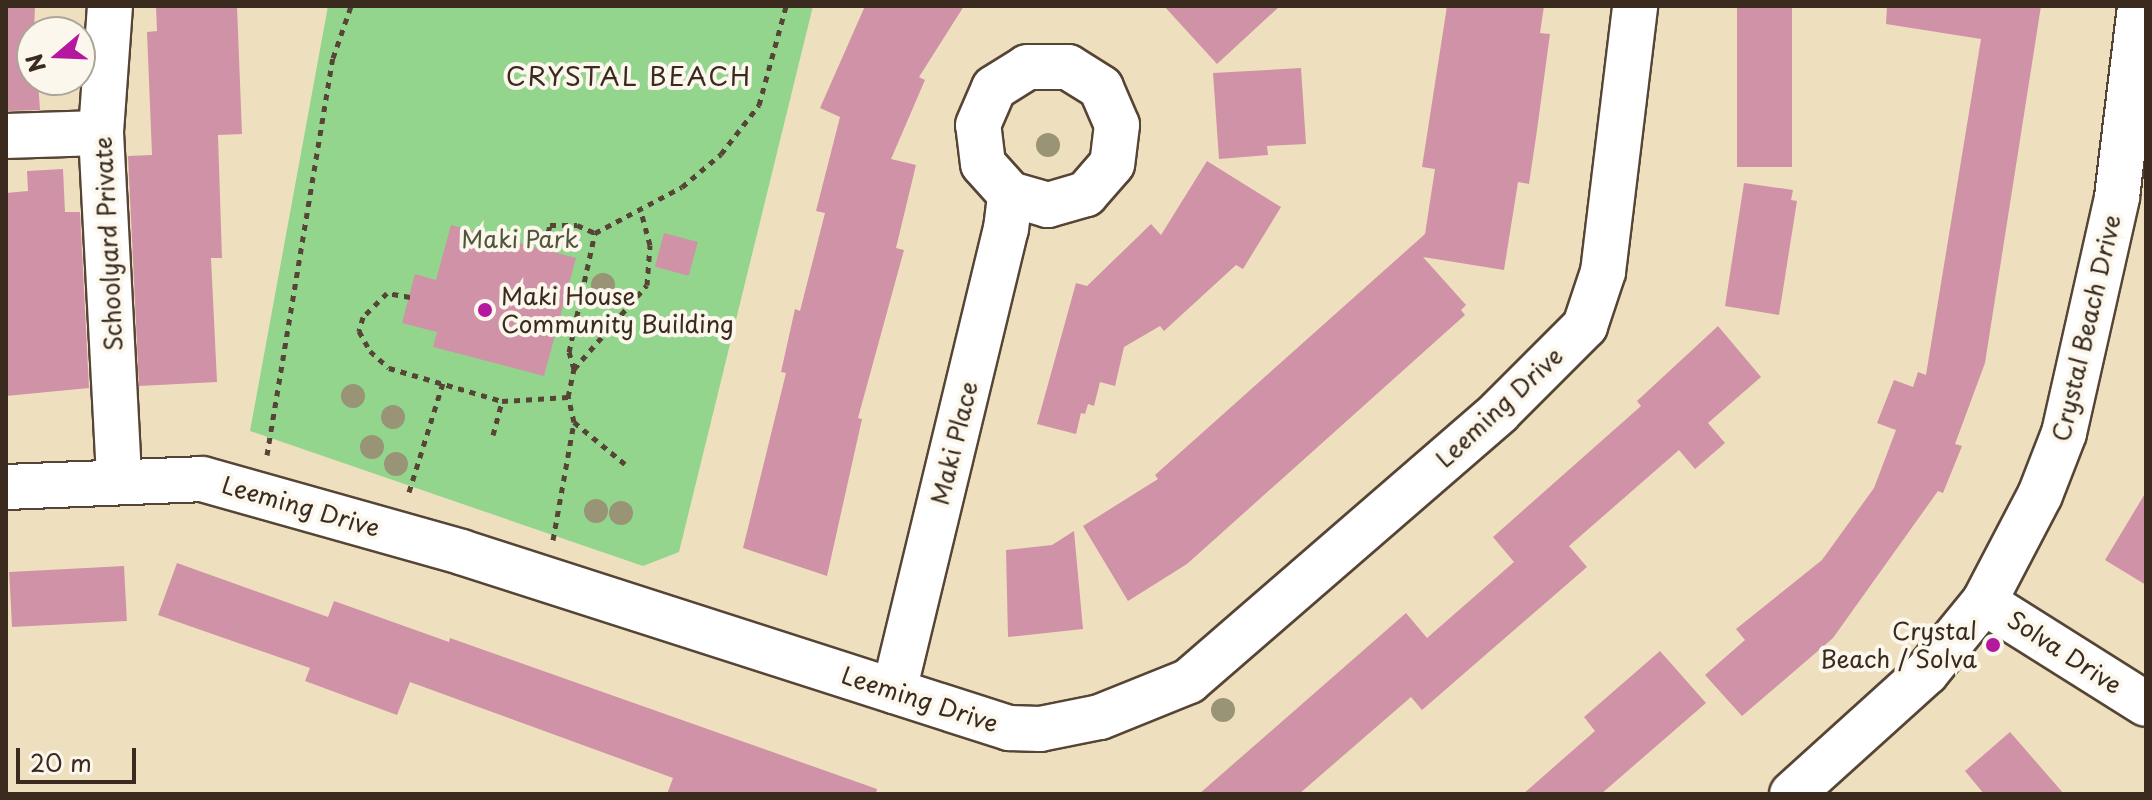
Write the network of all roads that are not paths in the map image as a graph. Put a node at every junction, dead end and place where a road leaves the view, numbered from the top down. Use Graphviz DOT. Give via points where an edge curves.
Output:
graph roads {
  1 [pos="110,6"];
  2 [pos="1635,6"];
  3 [pos="2140,6"];
  4 [pos="101,133"];
  5 [pos="6,136"];
  6 [pos="1010,194"];
  7 [pos="2132,200"];
  8 [pos="119,482"];
  9 [pos="6,487"];
  10 [pos="1984,602"];
  11 [pos="894,691"];
  12 [pos="2146,704"];
  13 [pos="1792,794"];
  1 -- 4 [label="street, Schoolyard Private"];
  2 -- 11 [label="street, Leeming Drive" via="1603,272 1585,326 1499,412 1189,681 1100,717 1040,729 1009,728"];
  3 -- 7 [label="street, Crystal Beach Drive"];
  4 -- 5 [label="street"];
  4 -- 8 [label="street, Schoolyard Private"];
  6 -- 11 [label="street, Maki Place" via="1006,229"];
  7 -- 10 [label="street, Crystal Beach Drive" via="2064,433 2040,495"];
  8 -- 9 [label="street, Leeming Drive"];
  8 -- 11 [label="street, Leeming Drive" via="202,479 261,492"];
  10 -- 12 [label="street, Solva Drive"];
  10 -- 13 [label="street, Crystal Beach Drive" via="1926,673"];
}
